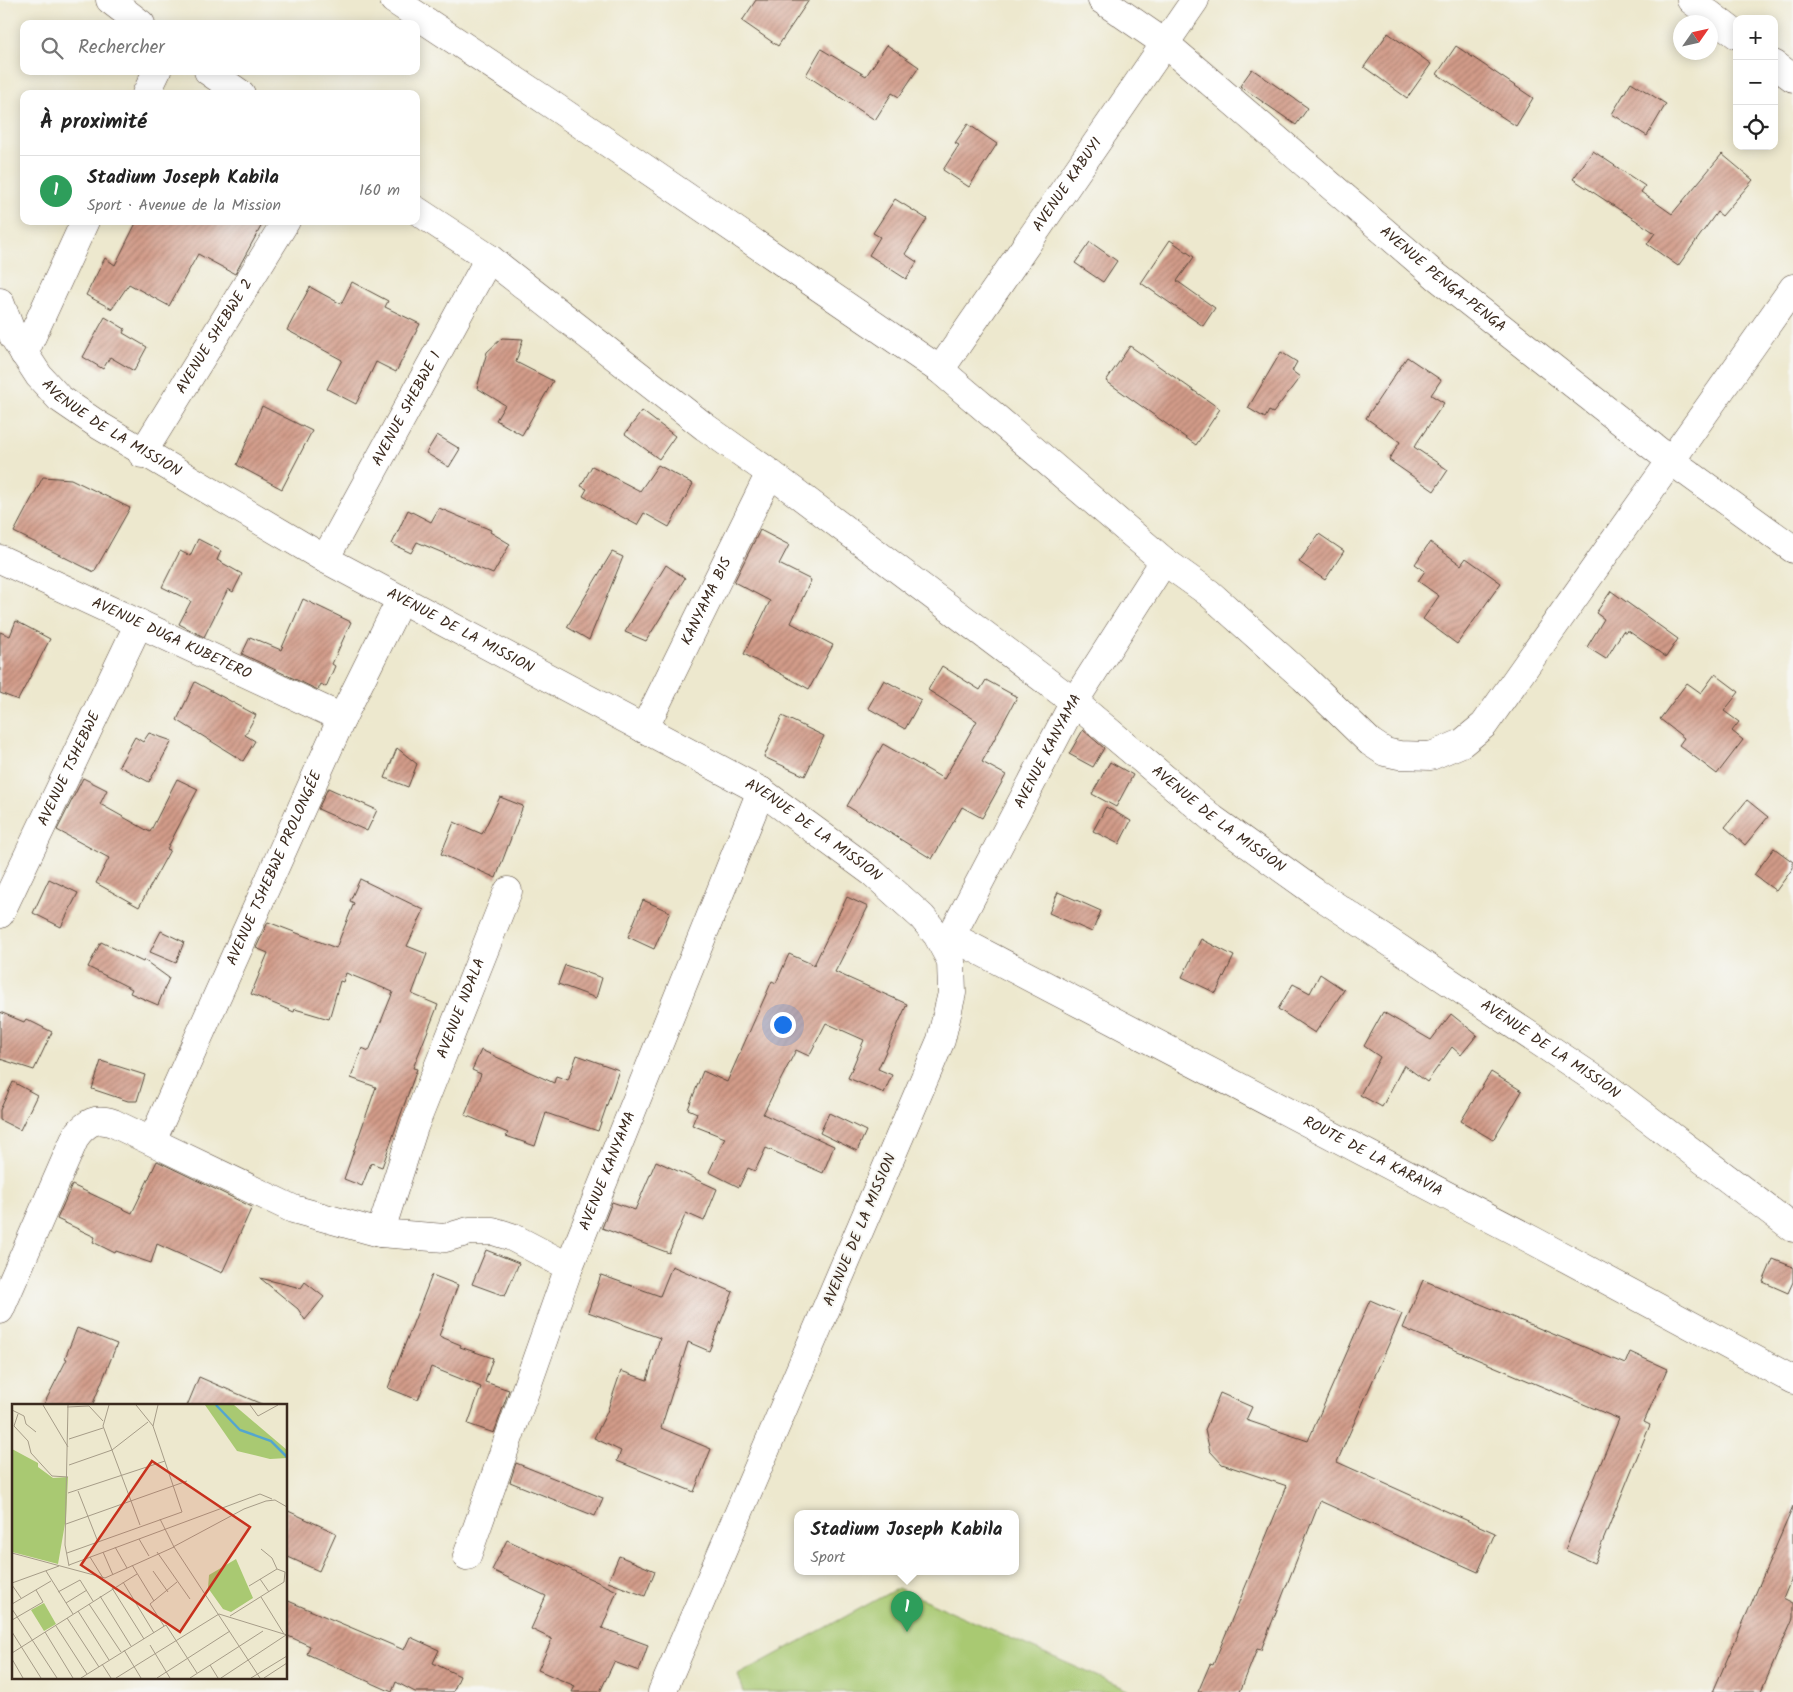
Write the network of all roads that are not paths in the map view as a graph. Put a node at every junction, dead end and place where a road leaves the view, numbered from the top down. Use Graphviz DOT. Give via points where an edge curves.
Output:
graph roads {
  1 [pos="110,0"];
  2 [pos="1102,0"];
  3 [pos="1195,0"];
  4 [pos="1691,0"];
  5 [pos="404,3"];
  6 [pos="136,20"];
  7 [pos="1733,32"];
  8 [pos="1166,44"];
  9 [pos="1778,67"];
  10 [pos="155,75"];
  11 [pos="214,75"];
  12 [pos="1793,78"];
  13 [pos="148,90"];
  14 [pos="235,90"];
  15 [pos="420,213"];
  16 [pos="83,225"];
  17 [pos="284,225"];
  18 [pos="489,258"];
  19 [pos="1793,288"];
  20 [pos="0,302"];
  21 [pos="24,354"];
  22 [pos="940,370"];
  23 [pos="142,454"];
  24 [pos="1670,460"];
  25 [pos="770,473"];
  26 [pos="1793,549"];
  27 [pos="0,559"];
  28 [pos="325,559"];
  29 [pos="1164,561"];
  30 [pos="401,599"];
  31 [pos="139,623"];
  32 [pos="1074,702"];
  33 [pos="342,718"];
  34 [pos="644,729"];
  35 [pos="761,791"];
  36 [pos="508,891"];
  37 [pos="0,914"];
  38 [pos="948,942"];
  39 [pos="152,1141"];
  40 [pos="1793,1228"];
  41 [pos="380,1233"];
  42 [pos="569,1267"];
  43 [pos="0,1310"];
  44 [pos="1793,1380"];
  45 [pos="467,1556"];
  46 [pos="662,1692"];
  1 -- 6 [label="street"];
  2 -- 8 [label="street, AVENUE PENGA-PENGA"];
  3 -- 8 [label="street, AVENUE KABUYI"];
  4 -- 7 [label="street"];
  5 -- 22 [label="street"];
  8 -- 22 [label="street, AVENUE KABUYI"];
  8 -- 24 [label="street, AVENUE PENGA-PENGA" via="1436,276"];
  9 -- 12 [label="street"];
  10 -- 13 [label="street"];
  11 -- 14 [label="street"];
  15 -- 18 [label="street, AVENUE DE LA MISSION"];
  16 -- 21 [label="street"];
  17 -- 23 [label="street, AVENUE SHEBWE 2"];
  18 -- 25 [label="street, AVENUE DE LA MISSION" via="705,427"];
  18 -- 28 [label="street, AVENUE SHEBWE 1"];
  19 -- 24 [label="street"];
  20 -- 21 [label="street, AVENUE DE LA MISSION"];
  21 -- 23 [label="street, AVENUE DE LA MISSION" via="59,398"];
  22 -- 29 [label="street"];
  23 -- 28 [label="street, AVENUE DE LA MISSION"];
  24 -- 26 [label="street, AVENUE PENGA-PENGA"];
  24 -- 29 [label="street" via="1484,725 1462,743 1431,756 1392,754 1370,742 1209,593"];
  25 -- 32 [label="street, AVENUE DE LA MISSION"];
  25 -- 34 [label="street, KANYAMA BIS"];
  27 -- 31 [label="street, AVENUE DUGA KUBETERO"];
  28 -- 30 [label="street, AVENUE DE LA MISSION"];
  29 -- 32 [label="street, AVENUE KANYAMA"];
  30 -- 33 [label="street, AVENUE TSHEBWE PROLONGÉE"];
  30 -- 34 [label="street, AVENUE DE LA MISSION"];
  31 -- 33 [label="street, AVENUE DUGA KUBETERO"];
  31 -- 37 [label="street, AVENUE TSHEBWE"];
  32 -- 38 [label="street, AVENUE KANYAMA"];
  32 -- 40 [label="street, AVENUE DE LA MISSION" via="1213,819 1324,899 1601,1083"];
  33 -- 39 [label="street, AVENUE TSHEBWE PROLONGÉE"];
  34 -- 35 [label="street, AVENUE DE LA MISSION"];
  35 -- 38 [label="street, AVENUE DE LA MISSION" via="896,892"];
  35 -- 42 [label="street, AVENUE KANYAMA"];
  36 -- 41 [label="street, AVENUE NDALA" via="414,1127"];
  38 -- 44 [label="street, ROUTE DE LA KARAVIA" via="1526,1236"];
  38 -- 46 [label="street, AVENUE DE LA MISSION" via="952,994 941,1040"];
  39 -- 41 [label="street" via="293,1209"];
  39 -- 43 [label="street" via="103,1120 94,1120 82,1128"];
  41 -- 42 [label="street" via="445,1238 469,1231 493,1231 512,1237"];
  42 -- 45 [label="street, AVENUE KANYAMA"];
}
